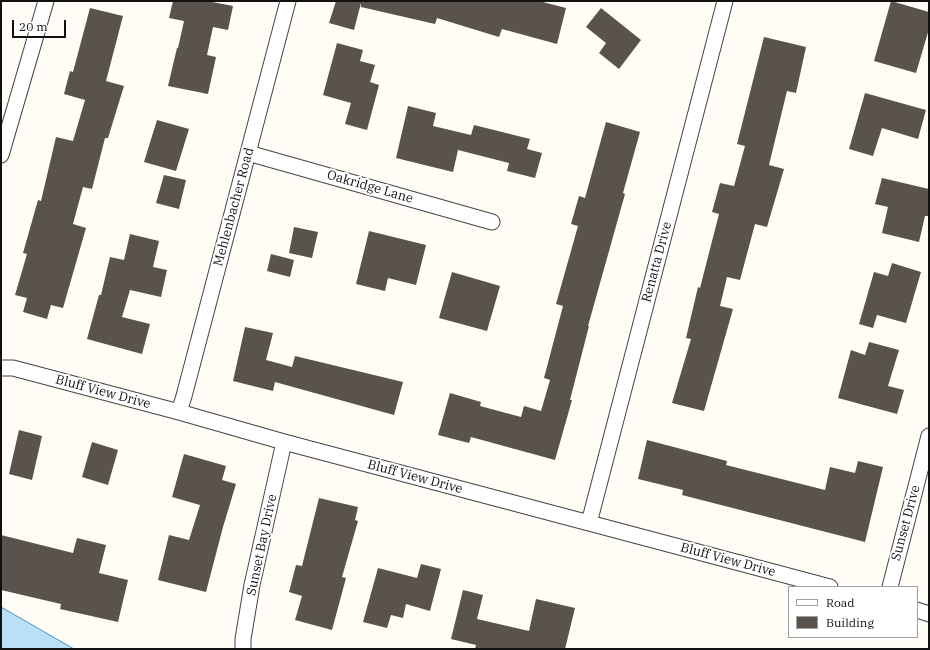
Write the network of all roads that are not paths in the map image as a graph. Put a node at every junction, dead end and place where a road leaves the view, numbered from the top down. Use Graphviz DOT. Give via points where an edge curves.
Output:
graph roads {
  1 [pos="46,1"];
  2 [pos="288,1"];
  3 [pos="725,1"];
  4 [pos="3,139"];
  5 [pos="248,153"];
  6 [pos="1,155"];
  7 [pos="492,222"];
  8 [pos="1,368"];
  9 [pos="179,412"];
  10 [pos="929,436"];
  11 [pos="284,442"];
  12 [pos="589,523"];
  13 [pos="826,586"];
  14 [pos="890,586"];
  15 [pos="918,610"];
  16 [pos="929,614"];
  17 [pos="243,649"];
  1 -- 4 [label="street"];
  2 -- 5 [label="street, Mehlenbacher Road"];
  3 -- 12 [label="street, Renatta Drive"];
  4 -- 6 [label="street"];
  5 -- 7 [label="street, Oakridge Lane"];
  5 -- 9 [label="street, Mehlenbacher Road"];
  8 -- 9 [label="street, Bluff View Drive" via="13,368"];
  9 -- 11 [label="street, Bluff View Drive"];
  10 -- 14 [label="street, Sunset Drive"];
  11 -- 12 [label="street, Bluff View Drive"];
  11 -- 17 [label="street, Sunset Bay Drive" via="252,585"];
  12 -- 13 [label="street, Bluff View Drive"];
  15 -- 16 [label="street"];
}
